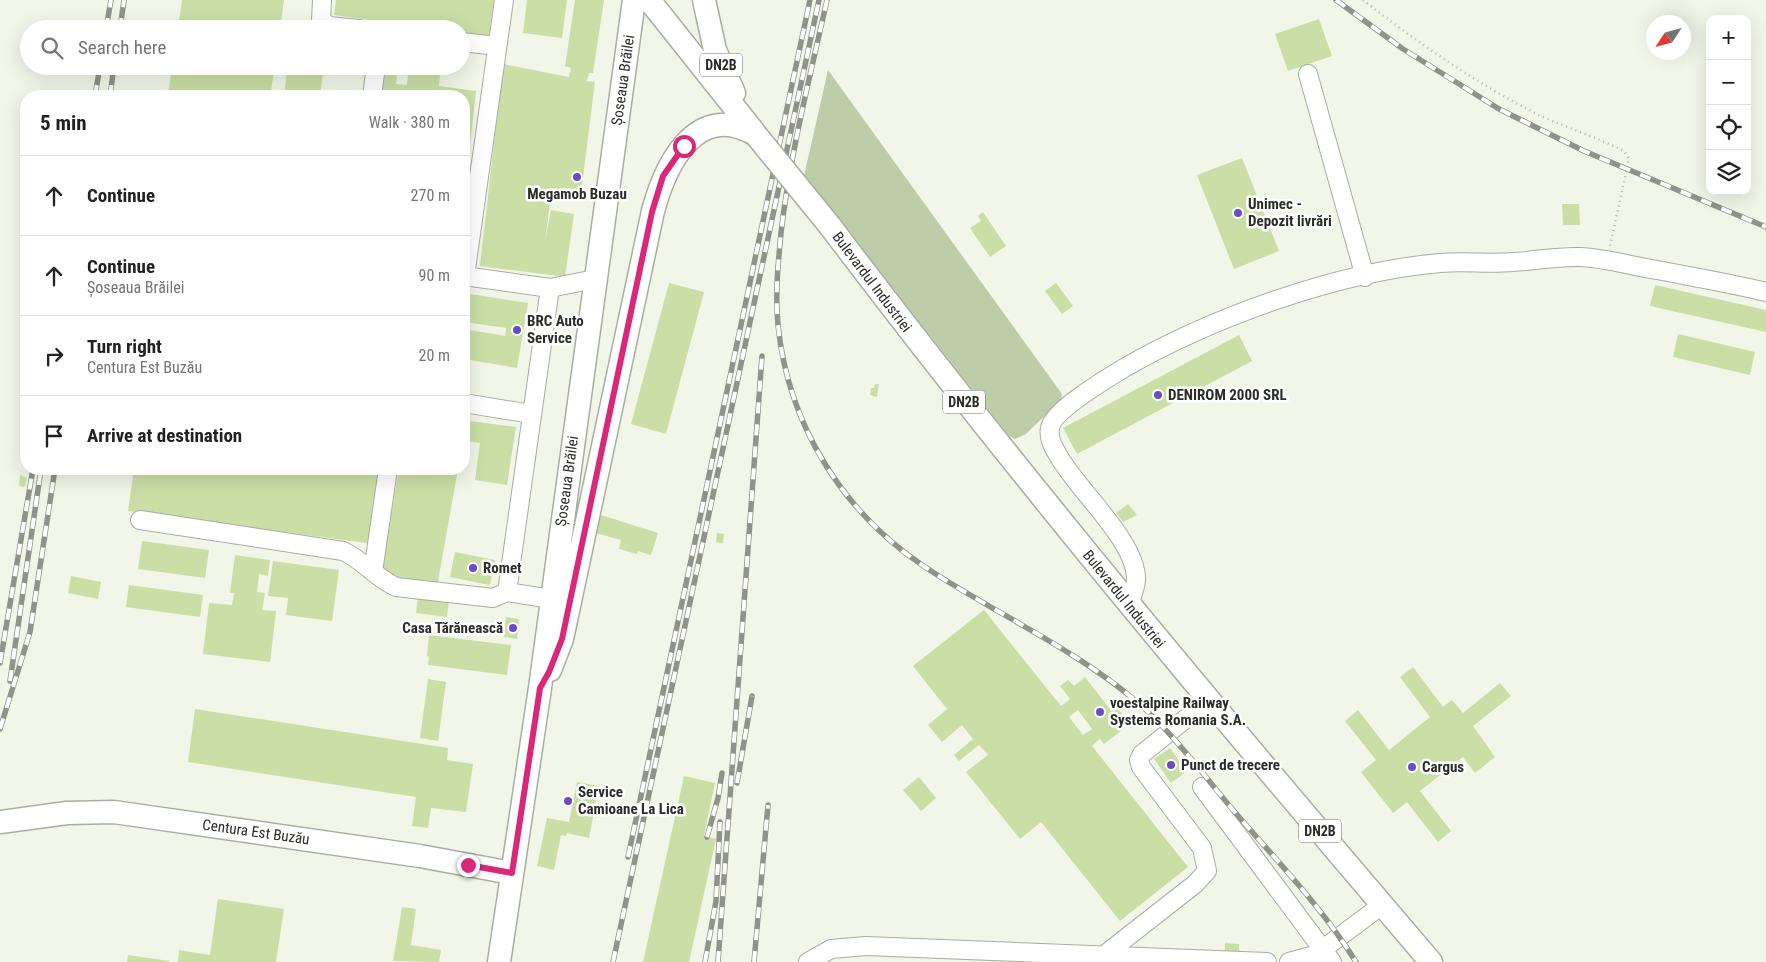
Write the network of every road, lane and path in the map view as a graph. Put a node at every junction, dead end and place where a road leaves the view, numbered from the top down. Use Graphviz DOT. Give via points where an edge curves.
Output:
graph roads {
  1 [pos="322,0"];
  2 [pos="504,0"];
  3 [pos="634,0"];
  4 [pos="649,0"];
  5 [pos="704,0"];
  6 [pos="1363,0"];
  7 [pos="321,20"];
  8 [pos="470,43"];
  9 [pos="497,46"];
  10 [pos="1308,74"];
  11 [pos="375,75"];
  12 [pos="373,90"];
  13 [pos="753,130"];
  14 [pos="470,234"];
  15 [pos="1607,260"];
  16 [pos="470,277"];
  17 [pos="1365,277"];
  18 [pos="595,279"];
  19 [pos="550,288"];
  20 [pos="1766,292"];
  21 [pos="470,404"];
  22 [pos="531,414"];
  23 [pos="387,475"];
  24 [pos="140,520"];
  25 [pos="373,572"];
  26 [pos="507,592"];
  27 [pos="551,599"];
  28 [pos="1130,605"];
  29 [pos="540,688"];
  30 [pos="1210,700"];
  31 [pos="1202,787"];
  32 [pos="0,822"];
  33 [pos="512,873"];
  34 [pos="1382,905"];
  35 [pos="1103,956"];
  36 [pos="1328,956"];
  37 [pos="499,962"];
  38 [pos="808,962"];
  39 [pos="1267,962"];
  40 [pos="1289,962"];
  41 [pos="1431,962"];
  1 -- 7 [label="street"];
  2 -- 9 [label="street"];
  3 -- 18 [label="main road, Șoseaua Brăilei"];
  4 -- 13 [label="main road, DN2B"];
  5 -- 13 [label="main road, DN2B" via="715,50"];
  6 -- 15 [label="path" via="1493,91 1541,116 1624,150 1629,159"];
  8 -- 9 [label="street"];
  9 -- 14 [label="street"];
  10 -- 17 [label="street"];
  11 -- 12 [label="street"];
  13 -- 28 [label="main road, Bulevardul Industriei / DN2B, bridge" via="933,362"];
  13 -- 29 [label="main road, DN2B" via="736,125 712,126 684,146 669,166 659,189 562,639"];
  15 -- 17 [label="street" via="1559,257 1512,262 1440,263"];
  15 -- 20 [label="street"];
  16 -- 19 [label="street"];
  17 -- 28 [label="street" via="1282,299 1188,334 1094,386 1052,422 1050,438 1062,463 1110,524 1131,559 1136,580"];
  18 -- 19 [label="street"];
  18 -- 27 [label="main road, Șoseaua Brăilei"];
  19 -- 22 [label="street"];
  21 -- 22 [label="street"];
  22 -- 26 [label="street"];
  23 -- 25 [label="street"];
  24 -- 25 [label="street" via="343,551 358,558"];
  25 -- 26 [label="street" via="396,587 493,598"];
  26 -- 27 [label="street"];
  27 -- 29 [label="main road, Șoseaua Brăilei"];
  28 -- 30 [label="main road, Bulevardul Industriei / DN2B"];
  29 -- 33 [label="main road, Șoseaua Brăilei"];
  30 -- 34 [label="main road, Bulevardul Industriei / DN2B"];
  30 -- 35 [label="street" via="1142,754 1140,760 1141,767 1202,848 1207,871"];
  31 -- 36 [label="street"];
  32 -- 33 [label="main road, Centura Est Buzău" via="67,813 114,812 420,856"];
  33 -- 37 [label="main road, Șoseaua Brăilei"];
  34 -- 36 [label="street"];
  34 -- 41 [label="main road, Bulevardul Industriei / DN2B"];
  35 -- 38 [label="street" via="843,946 826,951"];
  35 -- 39 [label="street"];
  36 -- 40 [label="street"];
}
